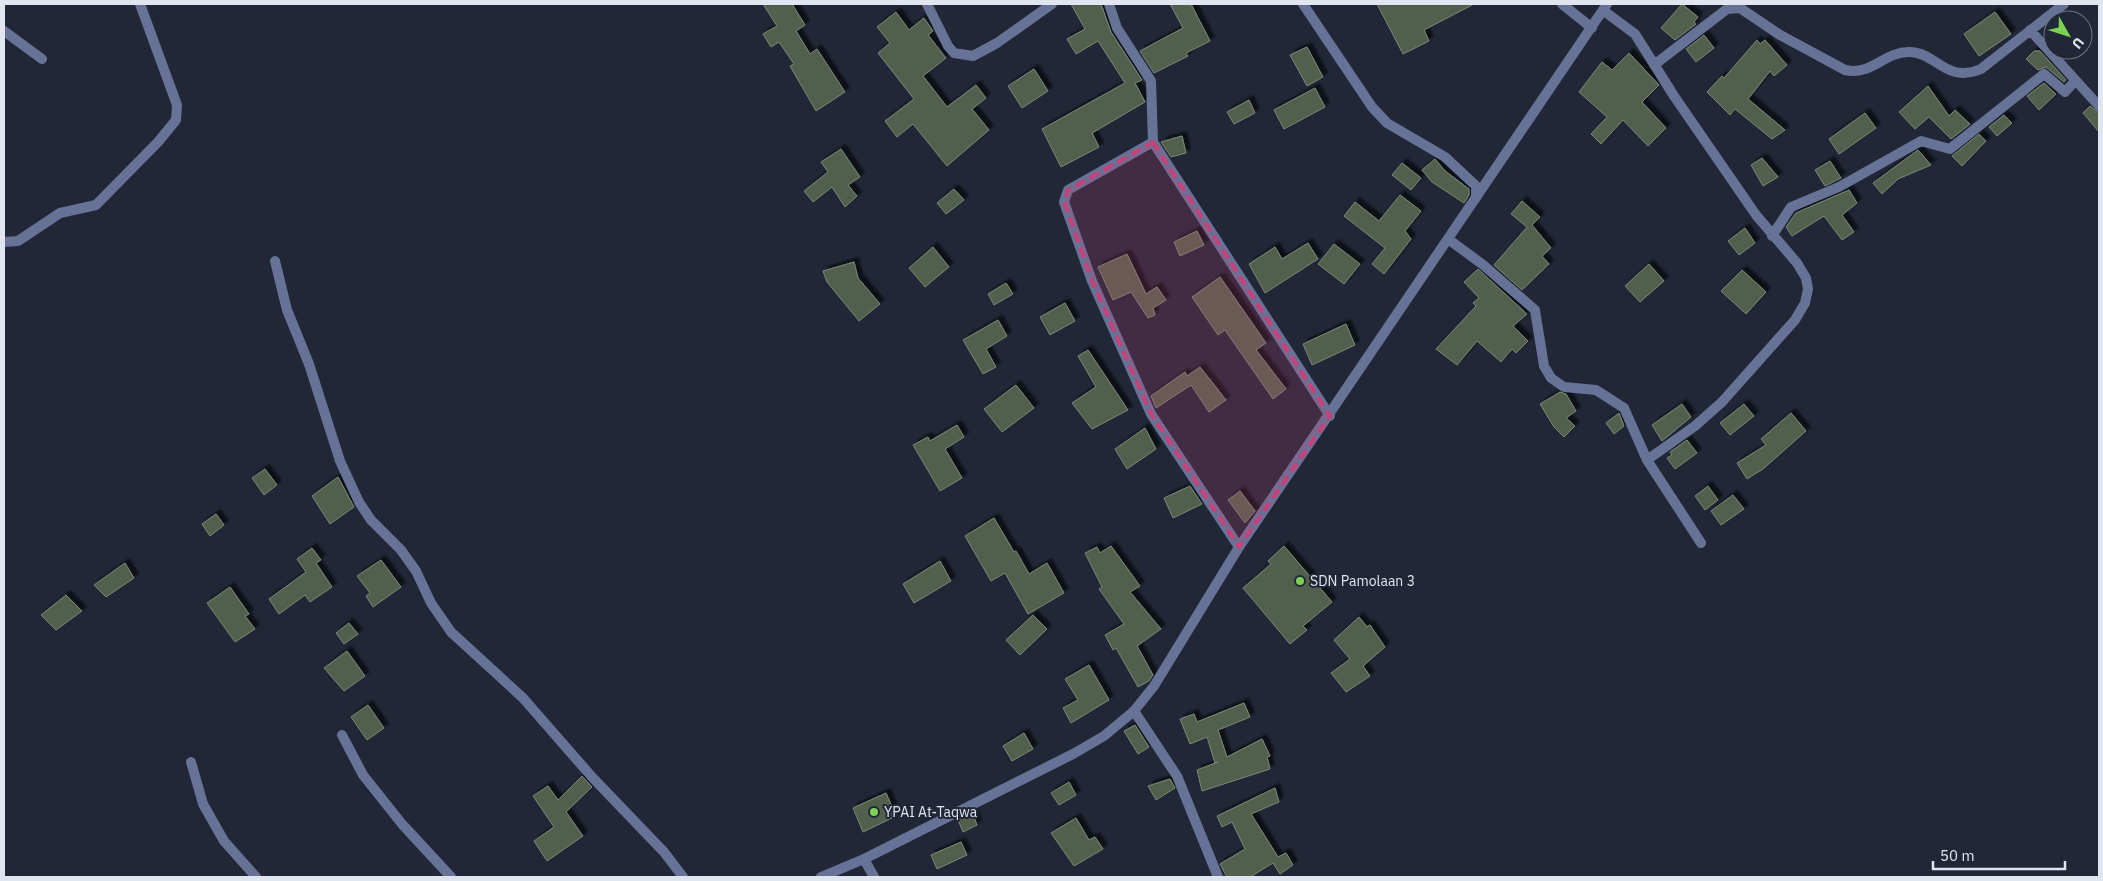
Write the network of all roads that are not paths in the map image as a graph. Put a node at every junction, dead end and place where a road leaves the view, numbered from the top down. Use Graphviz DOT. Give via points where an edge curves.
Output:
graph roads {
  1 [pos="140,4"];
  2 [pos="927,4"];
  3 [pos="1052,4"];
  4 [pos="1109,4"];
  5 [pos="1303,4"];
  6 [pos="1562,4"];
  7 [pos="2064,4"];
  8 [pos="1606,7"];
  9 [pos="1592,28"];
  10 [pos="2030,30"];
  11 [pos="4,31"];
  12 [pos="42,59"];
  13 [pos="1654,65"];
  14 [pos="2075,80"];
  15 [pos="2099,106"];
  16 [pos="1153,142"];
  17 [pos="1476,198"];
  18 [pos="1772,236"];
  19 [pos="1448,239"];
  20 [pos="4,242"];
  21 [pos="275,261"];
  22 [pos="1330,416"];
  23 [pos="1646,460"];
  24 [pos="1701,543"];
  25 [pos="1240,547"];
  26 [pos="1134,711"];
  27 [pos="342,735"];
  28 [pos="190,762"];
  29 [pos="864,859"];
  30 [pos="256,877"];
  31 [pos="451,877"];
  32 [pos="683,877"];
  33 [pos="821,877"];
  34 [pos="874,877"];
  35 [pos="1218,877"];
  1 -- 20 [label="street" via="177,105 176,120 96,206 60,213 18,241"];
  2 -- 3 [label="street" via="954,53 973,56"];
  4 -- 16 [label="street" via="1117,28 1151,81"];
  5 -- 17 [label="street" via="1372,107 1387,123 1445,157 1476,186"];
  6 -- 9 [label="street"];
  7 -- 10 [label="street"];
  8 -- 9 [label="street"];
  8 -- 13 [label="street" via="1635,34"];
  9 -- 17 [label="street"];
  10 -- 13 [label="street" via="1981,69 1968,74 1942,67 1917,52 1897,53 1856,73 1844,70 1780,35 1740,8 1733,8 1702,26"];
  10 -- 14 [label="street"];
  11 -- 12 [label="street"];
  13 -- 18 [label="street"];
  14 -- 15 [label="street"];
  14 -- 18 [label="street" via="2065,92 2044,74 1950,150 1921,141 1839,187 1791,207"];
  16 -- 22 [label="street"];
  16 -- 25 [label="street" via="1068,190 1064,202 1092,281 1151,414"];
  17 -- 19 [label="street"];
  18 -- 23 [label="street" via="1806,278 1805,303 1795,320 1722,402 1695,426"];
  19 -- 22 [label="street"];
  19 -- 23 [label="street" via="1535,310 1544,366 1551,378 1564,387 1596,390 1624,408"];
  21 -- 32 [label="street" via="287,310 340,461 359,502 371,520 401,550 451,632 523,698"];
  22 -- 25 [label="street"];
  23 -- 24 [label="street"];
  25 -- 26 [label="street" via="1172,659"];
  26 -- 29 [label="street" via="1104,736 1073,754"];
  26 -- 35 [label="street" via="1177,776"];
  27 -- 31 [label="street" via="363,775"];
  28 -- 30 [label="street" via="203,804 224,841"];
  29 -- 33 [label="street"];
  29 -- 34 [label="street"];
}
